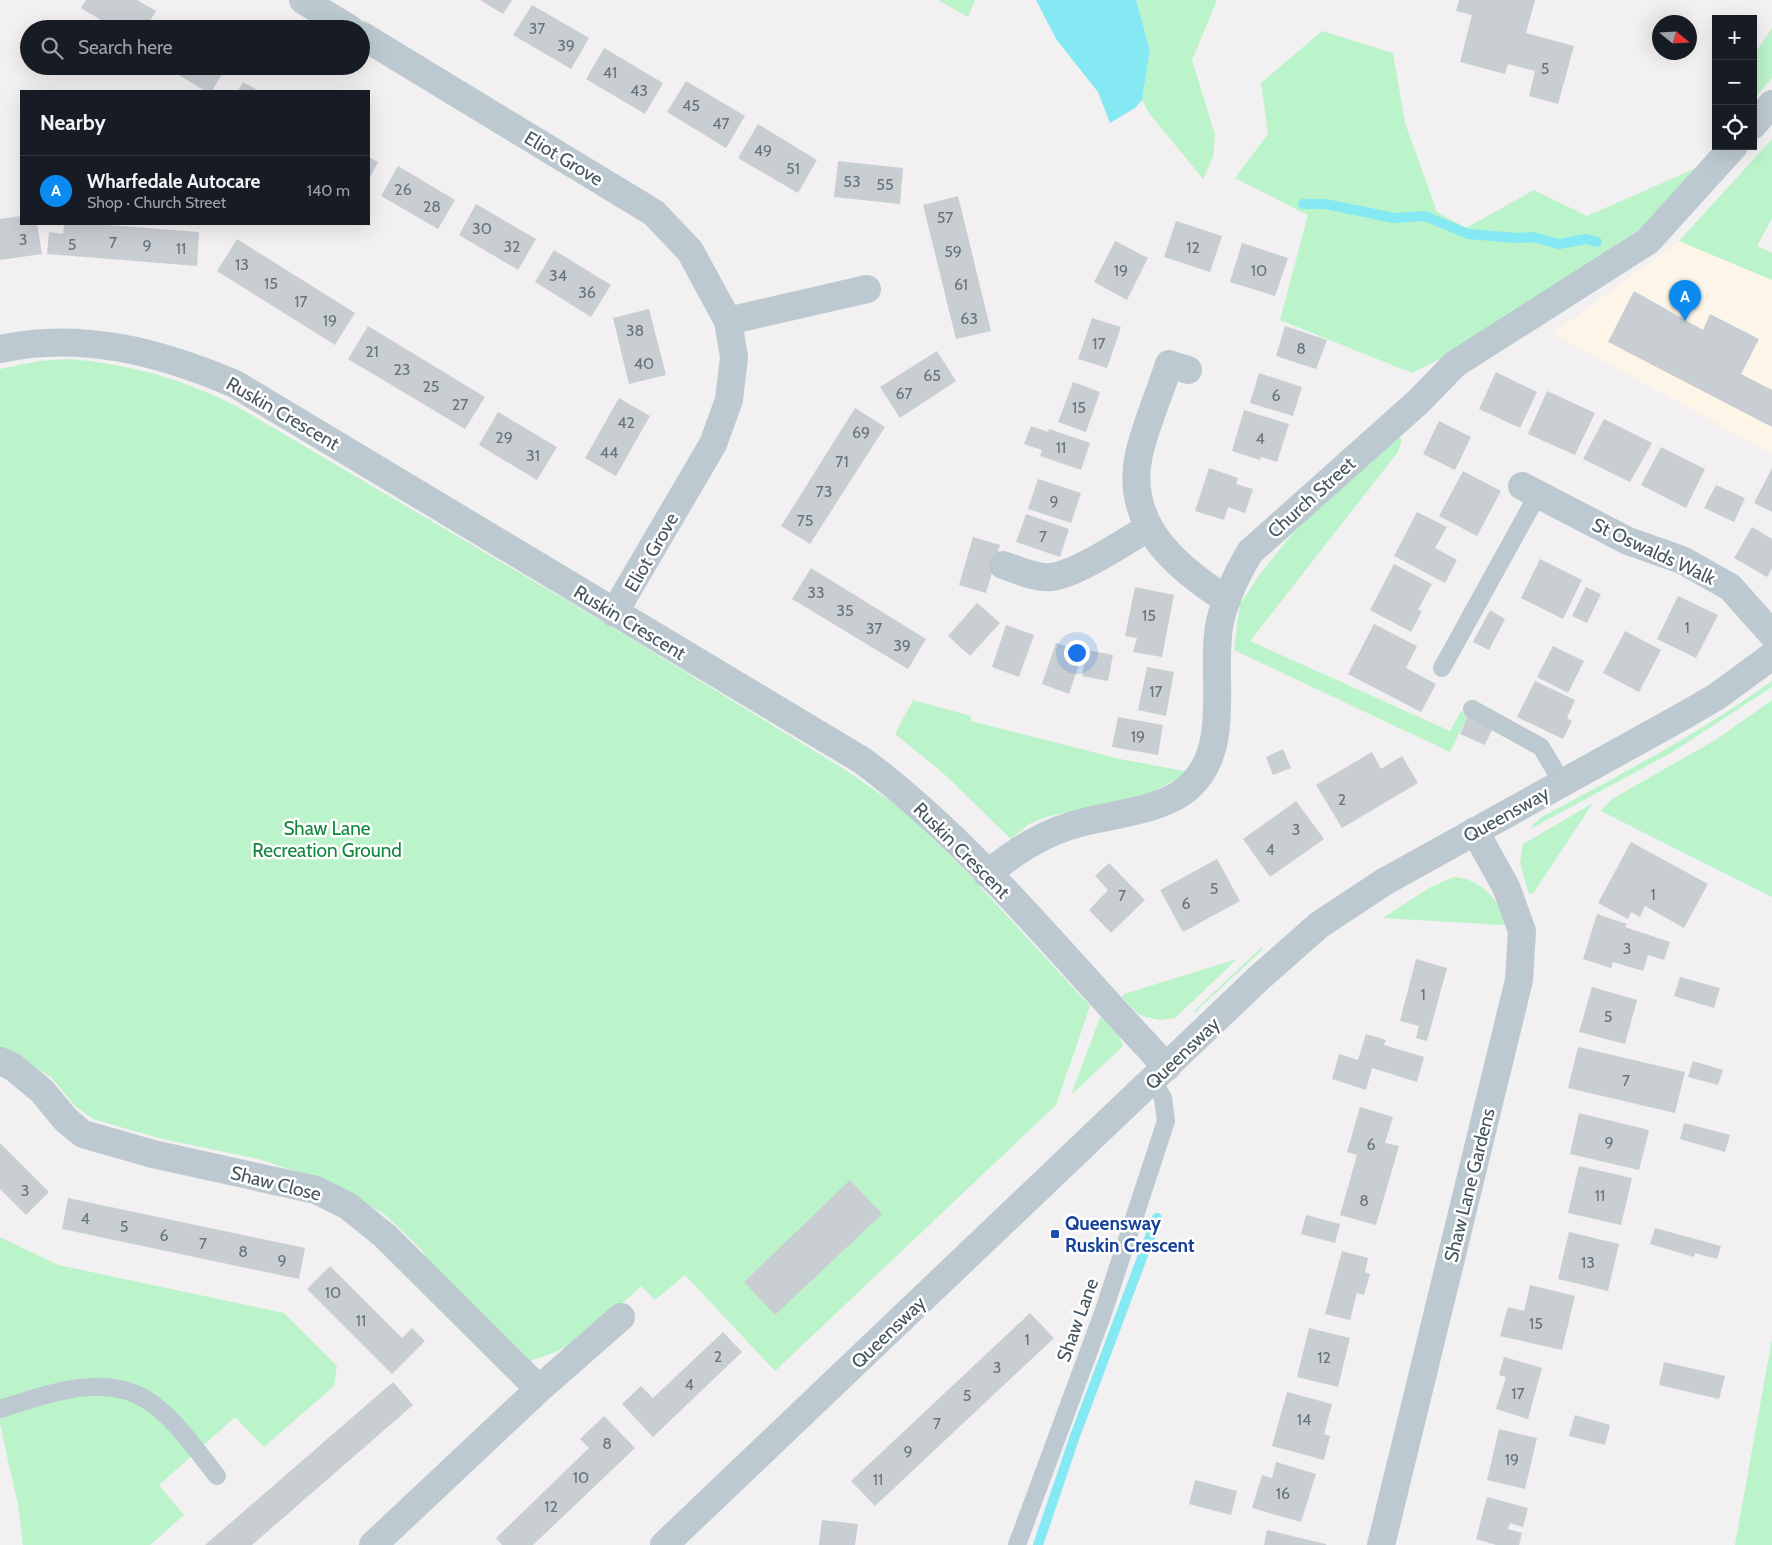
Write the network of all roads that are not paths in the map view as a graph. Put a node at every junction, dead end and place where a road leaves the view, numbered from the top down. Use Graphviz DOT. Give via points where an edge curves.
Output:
graph roads {
  1 [pos="303,0"];
  2 [pos="335,20"];
  3 [pos="370,40"];
  4 [pos="1772,104"];
  5 [pos="1757,121"];
  6 [pos="1730,150"];
  7 [pos="867,289"];
  8 [pos="728,321"];
  9 [pos="0,349"];
  10 [pos="1188,370"];
  11 [pos="1530,490"];
  12 [pos="1148,528"];
  13 [pos="1003,565"];
  14 [pos="1226,600"];
  15 [pos="614,613"];
  16 [pos="1772,634"];
  17 [pos="1772,656"];
  18 [pos="1442,668"];
  19 [pos="1472,709"];
  20 [pos="1563,784"];
  21 [pos="1475,831"];
  22 [pos="988,874"];
  23 [pos="0,1061"];
  24 [pos="1160,1074"];
  25 [pos="621,1317"];
  26 [pos="539,1389"];
  27 [pos="0,1408"];
  28 [pos="217,1476"];
  29 [pos="373,1545"];
  30 [pos="664,1545"];
  31 [pos="1017,1545"];
  32 [pos="1381,1545"];
  1 -- 2 [label="street"];
  3 -- 8 [label="street, Eliot Grove" via="654,213 690,251"];
  4 -- 5 [label="street"];
  6 -- 14 [label="street, Church Street" via="1648,241 1455,364 1418,402 1250,552"];
  7 -- 8 [label="street"];
  8 -- 15 [label="street, Eliot Grove" via="734,357 728,400 713,444"];
  9 -- 15 [label="street, Ruskin Crescent" via="28,343 85,341 147,353 235,384"];
  10 -- 12 [label="street" via="1169,364 1139,454 1138,500"];
  11 -- 16 [label="street, St Oswalds Walk" via="1628,541 1682,560 1730,587"];
  11 -- 18 [label="lane"];
  12 -- 13 [label="street" via="1067,574 1037,576"];
  12 -- 14 [label="street" via="1174,560"];
  14 -- 22 [label="street, Church Street" via="1220,622 1216,726 1209,760 1188,788 1157,804 1082,822 1039,837"];
  15 -- 22 [label="street, Ruskin Crescent" via="863,761 900,789"];
  17 -- 20 [label="street, Queensway" via="1716,697"];
  19 -- 20 [label="lane" via="1541,747"];
  20 -- 21 [label="street, Queensway"];
  21 -- 24 [label="street, Queensway" via="1384,882 1319,925"];
  21 -- 32 [label="street, Shaw Lane Gardens" via="1506,886 1522,931 1519,980"];
  22 -- 24 [label="street, Ruskin Crescent"];
  23 -- 26 [label="street, Shaw Close" via="13,1067 34,1085 83,1134 153,1154 316,1190 348,1206 385,1236"];
  24 -- 30 [label="street, Queensway"];
  24 -- 31 [label="lane, Shaw Lane" via="1166,1121 1103,1313"];
  25 -- 26 [label="street"];
  26 -- 29 [label="street"];
  27 -- 28 [label="lane" via="88,1386 123,1390 148,1400 181,1431"];
}
